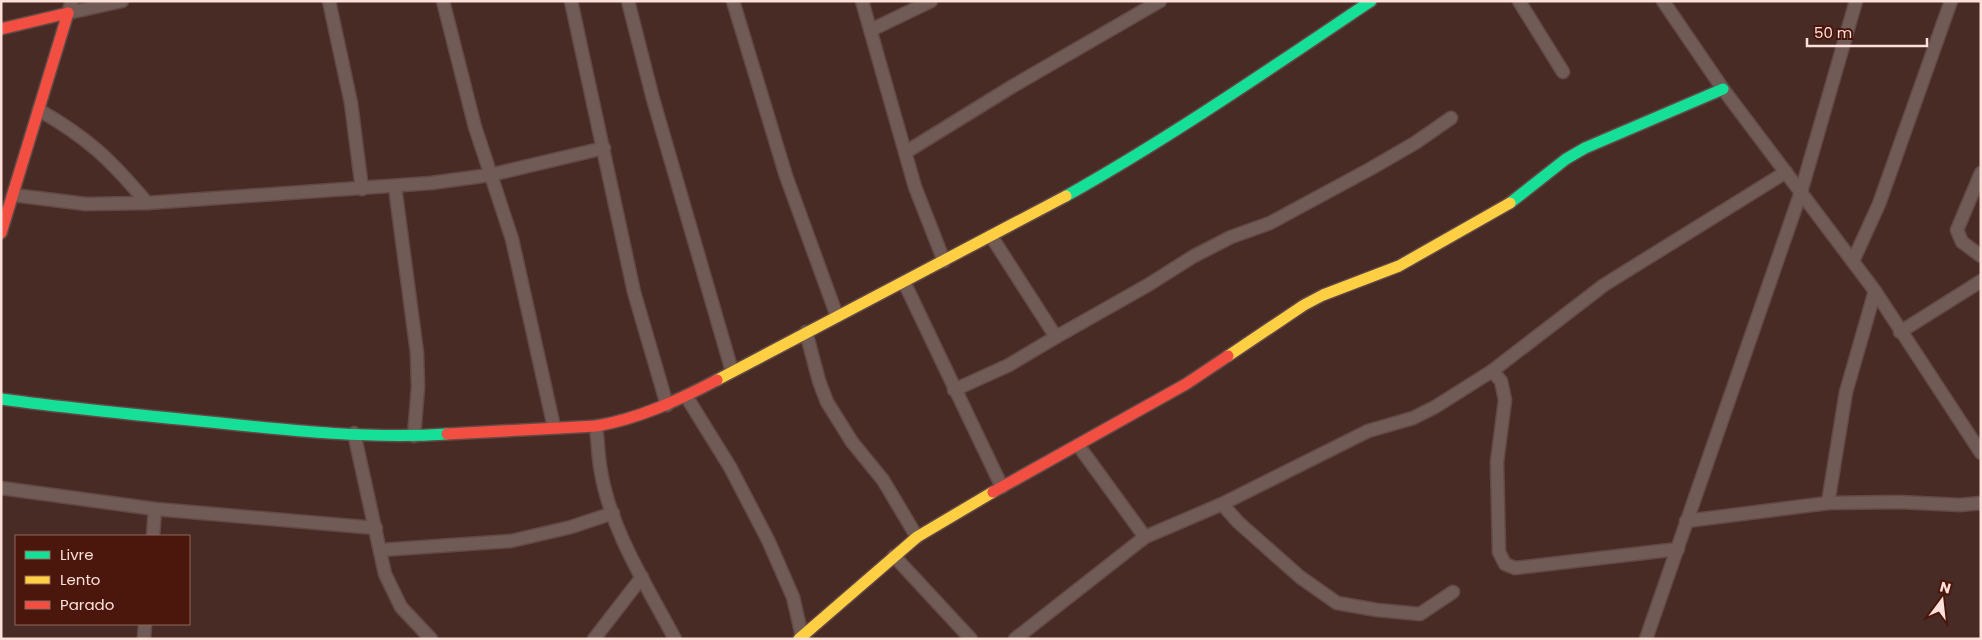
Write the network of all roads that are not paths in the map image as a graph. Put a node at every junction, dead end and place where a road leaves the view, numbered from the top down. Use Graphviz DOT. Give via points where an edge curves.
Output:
graph roads {
  1 [pos="122,1"];
  2 [pos="329,1"];
  3 [pos="443,1"];
  4 [pos="571,1"];
  5 [pos="628,1"];
  6 [pos="733,1"];
  7 [pos="862,1"];
  8 [pos="931,1"];
  9 [pos="1160,1"];
  10 [pos="1371,1"];
  11 [pos="1519,1"];
  12 [pos="1663,1"];
  13 [pos="1856,1"];
  14 [pos="1951,1"];
  15 [pos="70,7"];
  16 [pos="1,29"];
  17 [pos="871,30"];
  18 [pos="1563,72"];
  19 [pos="1723,88"];
  20 [pos="39,110"];
  21 [pos="1451,118"];
  22 [pos="604,148"];
  23 [pos="906,152"];
  24 [pos="1786,172"];
  25 [pos="1981,173"];
  26 [pos="490,175"];
  27 [pos="394,186"];
  28 [pos="362,189"];
  29 [pos="1801,192"];
  30 [pos="13,196"];
  31 [pos="146,203"];
  32 [pos="1,234"];
  33 [pos="991,236"];
  34 [pos="1981,256"];
  35 [pos="944,261"];
  36 [pos="1853,261"];
  37 [pos="1981,281"];
  38 [pos="904,282"];
  39 [pos="1875,292"];
  40 [pos="837,316"];
  41 [pos="806,332"];
  42 [pos="1900,332"];
  43 [pos="1056,337"];
  44 [pos="1492,370"];
  45 [pos="732,371"];
  46 [pos="954,390"];
  47 [pos="686,396"];
  48 [pos="1,399"];
  49 [pos="666,405"];
  50 [pos="596,426"];
  51 [pos="554,427"];
  52 [pos="354,433"];
  53 [pos="414,436"];
  54 [pos="1078,446"];
  55 [pos="1981,453"];
  56 [pos="1002,487"];
  57 [pos="1,488"];
  58 [pos="1828,503"];
  59 [pos="1981,503"];
  60 [pos="1222,504"];
  61 [pos="155,509"];
  62 [pos="613,513"];
  63 [pos="1686,520"];
  64 [pos="376,528"];
  65 [pos="153,535"];
  66 [pos="1145,536"];
  67 [pos="917,537"];
  68 [pos="1678,549"];
  69 [pos="381,550"];
  70 [pos="894,556"];
  71 [pos="642,577"];
  72 [pos="1453,592"];
  73 [pos="145,625"];
  74 [pos="801,637"];
  75 [pos="144,639"];
  76 [pos="431,639"];
  77 [pos="594,639"];
  78 [pos="675,639"];
  79 [pos="971,639"];
  80 [pos="1015,639"];
  81 [pos="1646,639"];
  1 -- 15 [label="street"];
  2 -- 28 [label="street" via="352,103"];
  3 -- 26 [label="street" via="474,128"];
  4 -- 22 [label="street"];
  5 -- 45 [label="street"];
  6 -- 40 [label="street" via="786,176"];
  7 -- 17 [label="street"];
  8 -- 17 [label="street"];
  9 -- 23 [label="street"];
  10 -- 33 [label="street" via="1119,166"];
  11 -- 18 [label="street"];
  12 -- 19 [label="street"];
  13 -- 29 [label="street"];
  14 -- 36 [label="street" via="1879,204"];
  15 -- 16 [label="street"];
  15 -- 20 [label="street"];
  17 -- 23 [label="street"];
  19 -- 24 [label="street"];
  19 -- 54 [label="street" via="1585,148 1506,206 1399,266 1304,305 1186,384"];
  20 -- 30 [label="street"];
  20 -- 31 [label="street" via="100,151"];
  21 -- 43 [label="street" via="1416,143 1362,174 1270,223 1231,237 1194,256"];
  22 -- 26 [label="street"];
  22 -- 49 [label="street" via="634,292"];
  23 -- 35 [label="street"];
  24 -- 29 [label="street"];
  24 -- 44 [label="street" via="1604,285"];
  25 -- 34 [label="street" via="1957,230 1962,242"];
  26 -- 27 [label="street"];
  26 -- 51 [label="street" via="512,239"];
  27 -- 28 [label="street"];
  27 -- 53 [label="street" via="417,353"];
  28 -- 31 [label="street"];
  29 -- 36 [label="street"];
  29 -- 63 [label="street"];
  30 -- 31 [label="street" via="86,204"];
  30 -- 32 [label="street"];
  33 -- 35 [label="street"];
  33 -- 43 [label="street"];
  35 -- 38 [label="street"];
  36 -- 39 [label="street"];
  37 -- 42 [label="street"];
  38 -- 40 [label="street"];
  38 -- 46 [label="street"];
  39 -- 42 [label="street"];
  39 -- 58 [label="street" via="1846,392"];
  40 -- 41 [label="street"];
  41 -- 45 [label="street"];
  41 -- 67 [label="street" via="827,402 852,442 883,480"];
  42 -- 55 [label="street"];
  43 -- 46 [label="street" via="1009,365"];
  44 -- 60 [label="street" via="1413,418 1368,431"];
  44 -- 68 [label="street" via="1501,381 1504,400 1497,462 1499,552 1505,564 1515,568"];
  45 -- 47 [label="street"];
  46 -- 56 [label="street"];
  47 -- 49 [label="street"];
  47 -- 74 [label="street" via="730,467 768,540 794,598"];
  48 -- 52 [label="street" via="173,420"];
  49 -- 50 [label="street" via="615,423"];
  50 -- 51 [label="street"];
  50 -- 62 [label="street" via="601,473"];
  51 -- 53 [label="street"];
  52 -- 53 [label="street"];
  52 -- 64 [label="street"];
  54 -- 56 [label="street"];
  54 -- 66 [label="street"];
  56 -- 67 [label="street"];
  57 -- 61 [label="street"];
  58 -- 59 [label="street"];
  58 -- 63 [label="street"];
  60 -- 66 [label="street"];
  60 -- 72 [label="street" via="1300,577 1337,602 1420,614"];
  61 -- 64 [label="street"];
  61 -- 65 [label="street"];
  62 -- 69 [label="street" via="510,541"];
  62 -- 71 [label="street"];
  63 -- 68 [label="street"];
  64 -- 69 [label="street"];
  66 -- 80 [label="street"];
  67 -- 70 [label="street"];
  68 -- 81 [label="street"];
  69 -- 76 [label="street" via="391,589 401,607"];
  70 -- 74 [label="street"];
  70 -- 79 [label="street"];
  71 -- 77 [label="street"];
  71 -- 78 [label="street"];
  73 -- 75 [label="street"];
}
